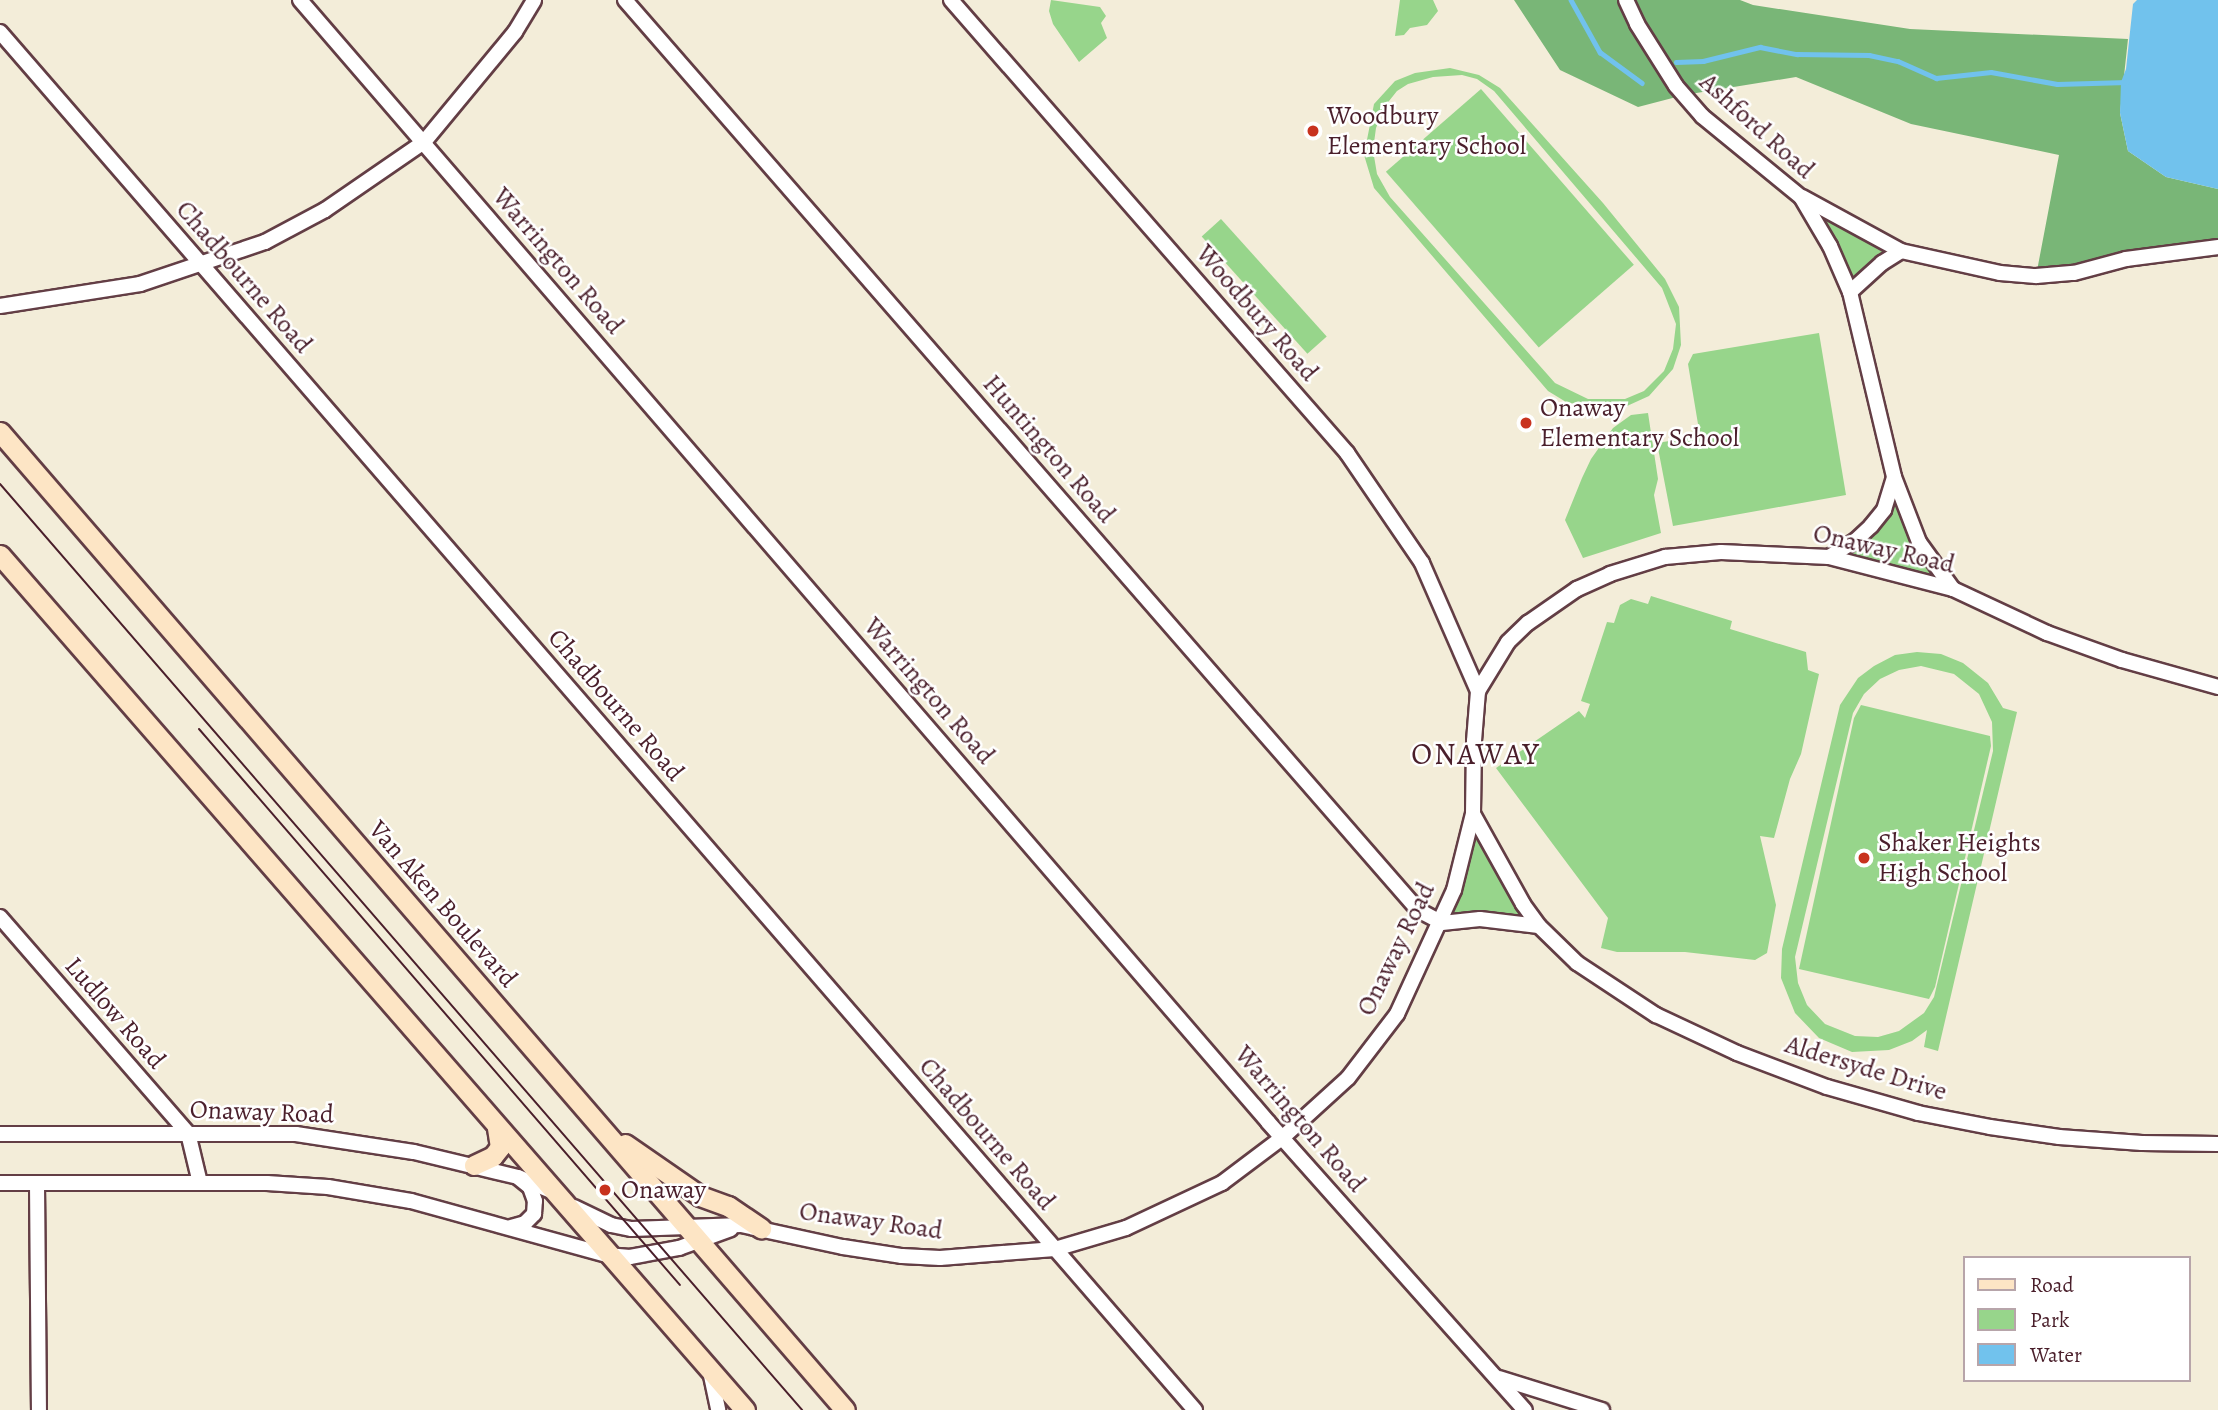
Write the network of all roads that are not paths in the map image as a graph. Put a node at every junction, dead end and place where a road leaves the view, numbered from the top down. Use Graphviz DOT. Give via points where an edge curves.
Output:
graph roads {
  1 [pos="300,0"];
  2 [pos="534,0"];
  3 [pos="625,0"];
  4 [pos="951,0"];
  5 [pos="1626,0"];
  6 [pos="0,33"];
  7 [pos="424,142"];
  8 [pos="1801,197"];
  9 [pos="2218,247"];
  10 [pos="1901,251"];
  11 [pos="200,264"];
  12 [pos="1850,292"];
  13 [pos="0,306"];
  14 [pos="0,432"];
  15 [pos="1894,477"];
  16 [pos="0,555"];
  17 [pos="1829,557"];
  18 [pos="1953,589"];
  19 [pos="2218,687"];
  20 [pos="1478,691"];
  21 [pos="1473,814"];
  22 [pos="0,917"];
  23 [pos="1441,923"];
  24 [pos="1539,926"];
  25 [pos="497,1128"];
  26 [pos="188,1133"];
  27 [pos="0,1134"];
  28 [pos="607,1134"];
  29 [pos="1282,1138"];
  30 [pos="2218,1144"];
  31 [pos="474,1165"];
  32 [pos="518,1177"];
  33 [pos="0,1183"];
  34 [pos="200,1183"];
  35 [pos="37,1184"];
  36 [pos="554,1193"];
  37 [pos="751,1226"];
  38 [pos="511,1227"];
  39 [pos="695,1234"];
  40 [pos="1055,1249"];
  41 [pos="607,1255"];
  42 [pos="710,1370"];
  43 [pos="1497,1378"];
  44 [pos="38,1410"];
  45 [pos="718,1410"];
  46 [pos="745,1410"];
  47 [pos="845,1410"];
  48 [pos="1195,1410"];
  49 [pos="1525,1410"];
  50 [pos="1602,1410"];
  1 -- 7 [label="street, Warrington Road"];
  2 -- 7 [label="street" via="515,32"];
  3 -- 23 [label="street, Huntington Road" via="1418,910"];
  4 -- 20 [label="street, Woodbury Road" via="1347,453 1422,563"];
  5 -- 8 [label="street, Ashford Road" via="1662,66 1702,116"];
  6 -- 11 [label="street, Chadbourne Road"];
  7 -- 11 [label="street" via="326,210 265,242"];
  7 -- 29 [label="street, Warrington Road"];
  8 -- 10 [label="street"];
  8 -- 12 [label="street, Ashford Road"];
  9 -- 10 [label="street" via="2175,250 2074,273 2036,276 2000,273"];
  10 -- 12 [label="street"];
  11 -- 13 [label="street" via="140,284"];
  11 -- 40 [label="street, Chadbourne Road"];
  12 -- 15 [label="street, Ashford Road"];
  14 -- 28 [label="main road, Van Aken Boulevard"];
  15 -- 17 [label="street" via="1884,510 1871,526"];
  15 -- 18 [label="street, Ashford Road" via="1920,542"];
  16 -- 25 [label="main road"];
  17 -- 18 [label="street, Onaway Road"];
  17 -- 20 [label="street, Onaway Road" via="1721,552 1665,557 1610,574 1577,589 1528,623 1508,642"];
  18 -- 19 [label="street, Onaway Road" via="2046,633"];
  20 -- 21 [label="street, Onaway Road"];
  21 -- 23 [label="street, Onaway Road"];
  21 -- 24 [label="street, Aldersyde Drive"];
  22 -- 26 [label="street, Ludlow Road"];
  23 -- 24 [label="street" via="1480,919"];
  23 -- 29 [label="street, Onaway Road" via="1397,1014 1348,1079"];
  24 -- 30 [label="street, Aldersyde Drive" via="1577,963 1656,1015 1737,1053 1827,1087 1918,1113 2002,1129 2143,1143"];
  25 -- 31 [label="main road" via="500,1147"];
  25 -- 36 [label="main road"];
  26 -- 27 [label="street, Onaway Road"];
  26 -- 31 [label="street, Onaway Road" via="296,1134"];
  26 -- 34 [label="street, Ludlow Road"];
  28 -- 37 [label="main road" via="700,1195 727,1206"];
  28 -- 39 [label="main road, Van Aken Boulevard"];
  29 -- 40 [label="street, Onaway Road" via="1222,1184 1126,1228"];
  29 -- 43 [label="street, Warrington Road"];
  31 -- 32 [label="street, Onaway Road"];
  32 -- 36 [label="street, Onaway Road"];
  32 -- 38 [label="street" via="530,1187 534,1214"];
  33 -- 35 [label="street, Onaway Road"];
  34 -- 35 [label="street, Onaway Road"];
  34 -- 38 [label="street, Onaway Road" via="328,1186 411,1201"];
  35 -- 44 [label="street"];
  36 -- 39 [label="street, Onaway Road" via="611,1225"];
  36 -- 41 [label="main road"];
  37 -- 39 [label="street, Onaway Road"];
  37 -- 40 [label="street, Onaway Road" via="902,1256"];
  38 -- 41 [label="street, Onaway Road"];
  39 -- 41 [label="street, Onaway Road" via="646,1255"];
  39 -- 47 [label="main road, Van Aken Boulevard"];
  40 -- 48 [label="street, Chadbourne Road"];
  41 -- 42 [label="main road"];
  42 -- 45 [label="street"];
  42 -- 46 [label="main road"];
  43 -- 49 [label="street, Warrington Road"];
  43 -- 50 [label="street"];
}
